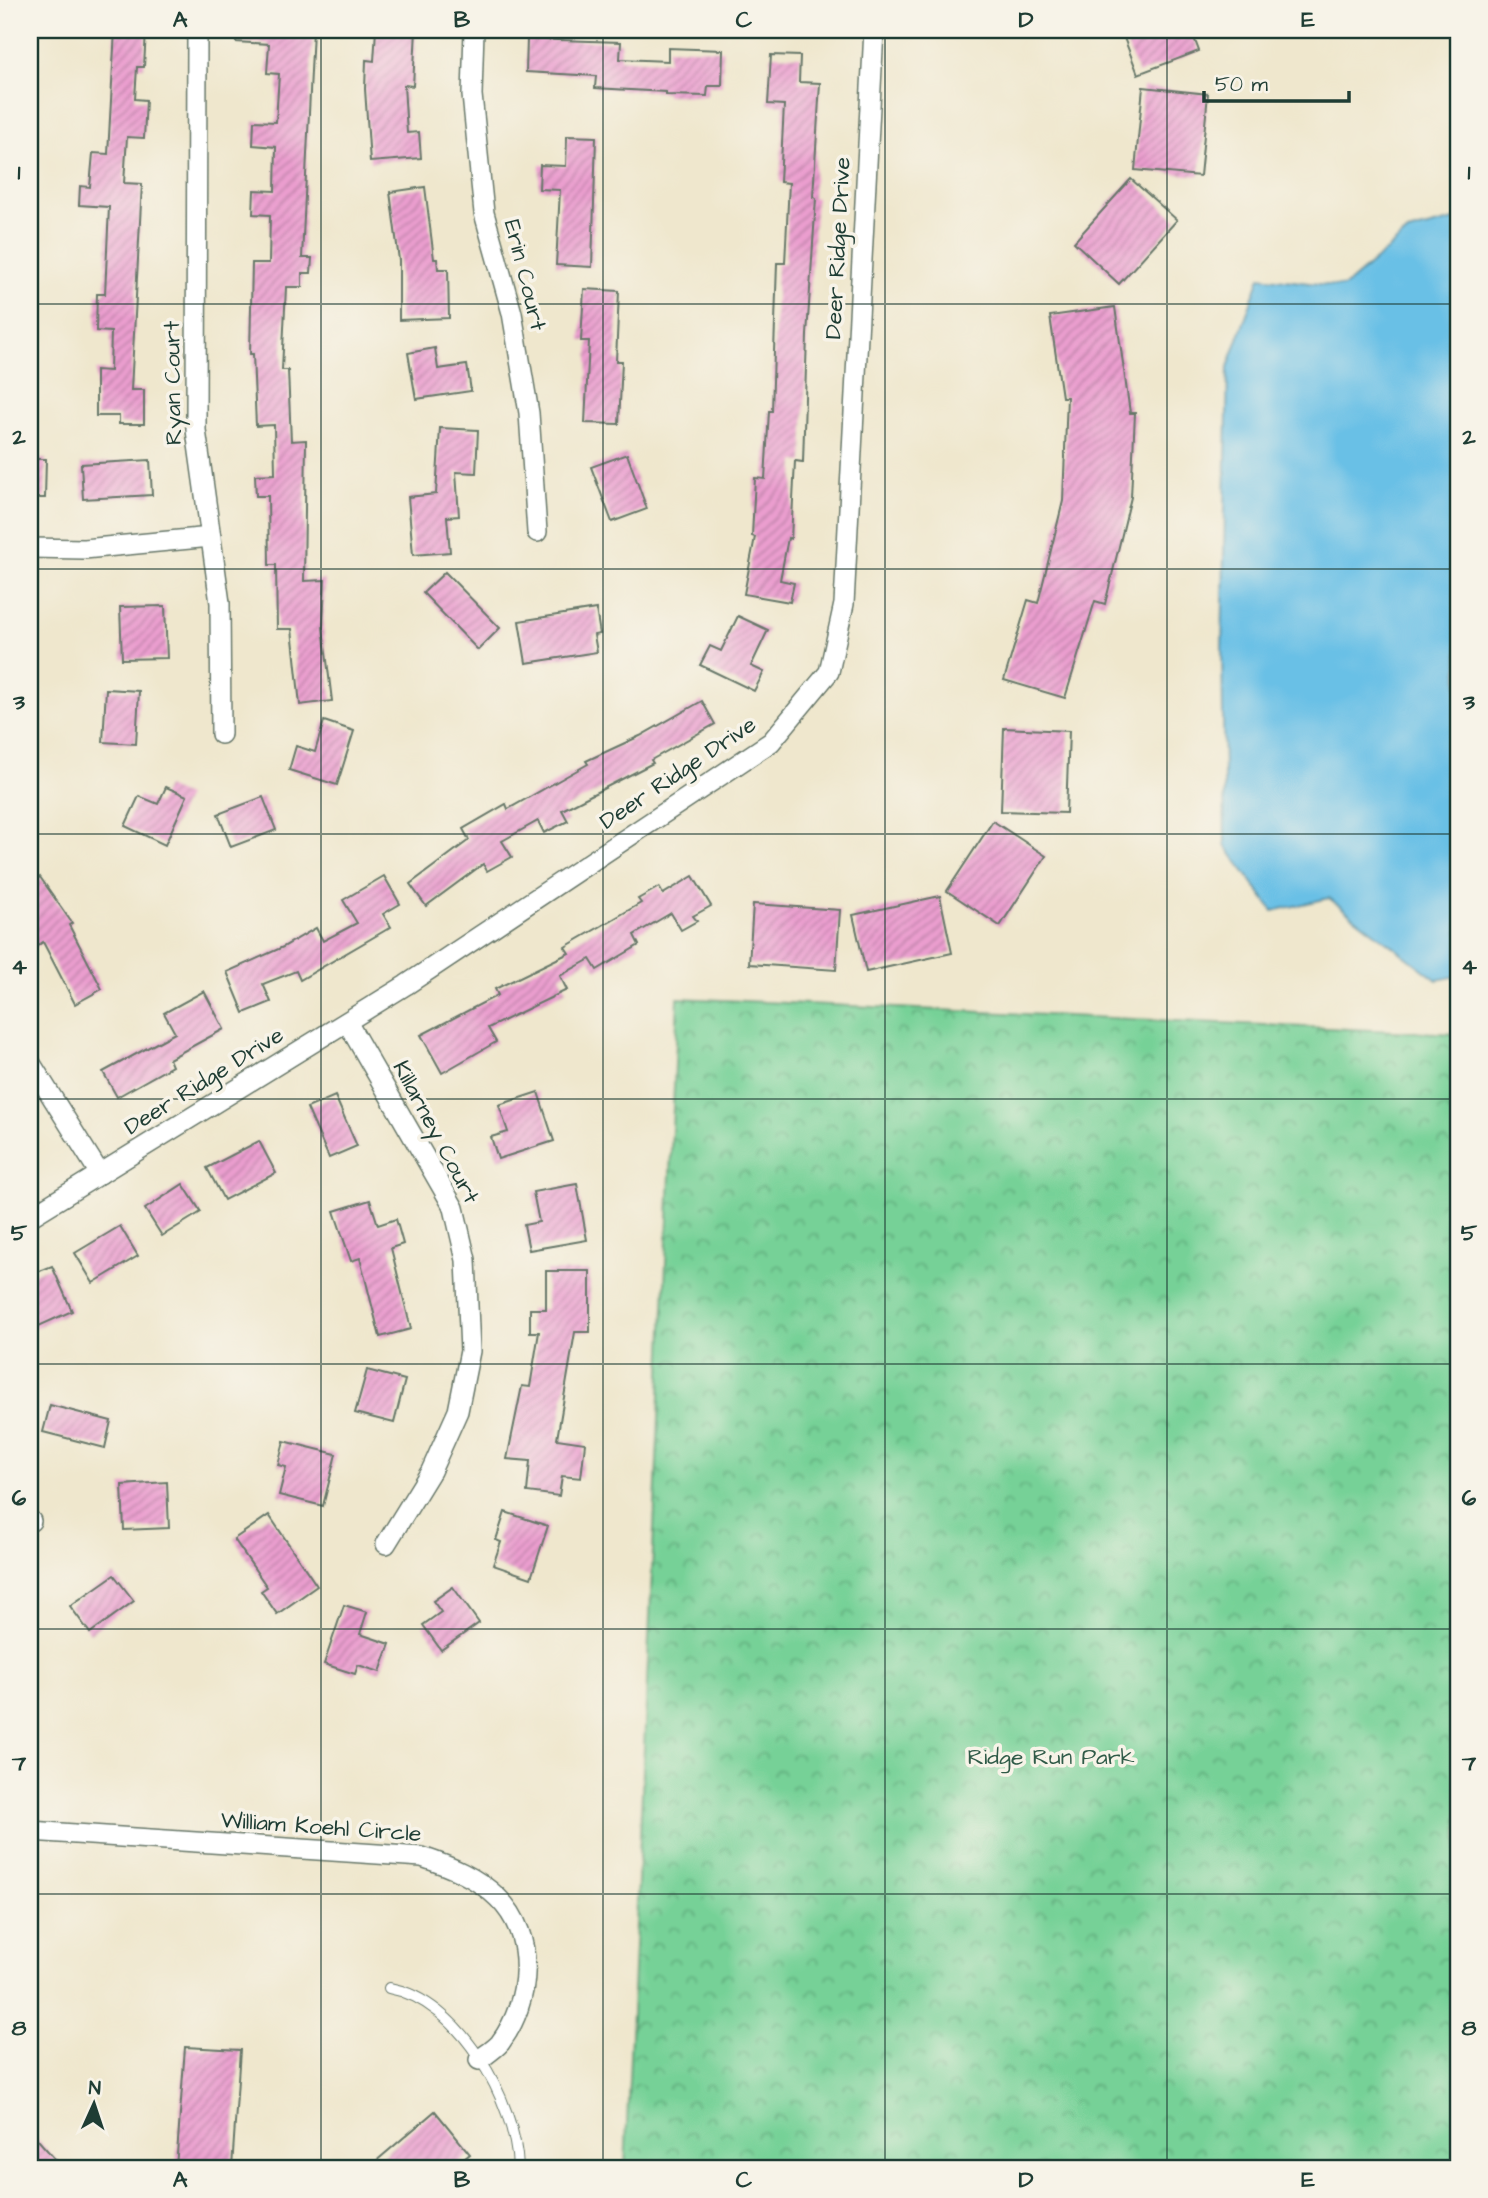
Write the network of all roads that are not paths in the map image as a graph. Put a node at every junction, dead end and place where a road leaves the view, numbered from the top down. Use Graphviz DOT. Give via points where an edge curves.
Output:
graph roads {
  1 [pos="197,30"];
  2 [pos="474,30"];
  3 [pos="874,30"];
  4 [pos="537,532"];
  5 [pos="211,537"];
  6 [pos="30,548"];
  7 [pos="221,734"];
  8 [pos="347,1022"];
  9 [pos="30,1062"];
  10 [pos="100,1174"];
  11 [pos="30,1217"];
  12 [pos="386,1544"];
  13 [pos="30,1831"];
  14 [pos="389,1988"];
  15 [pos="479,2060"];
  16 [pos="518,2168"];
  1 -- 5 [label="street, Ryan Court" via="196,430"];
  2 -- 4 [label="street, Erin Court" via="472,95 484,213 512,313 529,413"];
  3 -- 8 [label="street, Deer Ridge Drive" via="844,604 829,672 771,742"];
  5 -- 6 [label="street" via="84,549"];
  5 -- 7 [label="street, Ryan Court" via="220,603"];
  8 -- 10 [label="street, Deer Ridge Drive"];
  8 -- 12 [label="street, Killarney Court" via="454,1208 466,1260 470,1351 458,1411 431,1471"];
  9 -- 10 [label="street"];
  10 -- 11 [label="street, Deer Ridge Drive"];
  13 -- 15 [label="street, William Koehl Circle" via="422,1857 449,1866 500,1899 517,1926 526,1957 525,1989 515,2014 499,2043"];
  14 -- 15 [label="lane" via="425,2001 443,2014"];
  15 -- 16 [label="lane" via="502,2101"];
}
